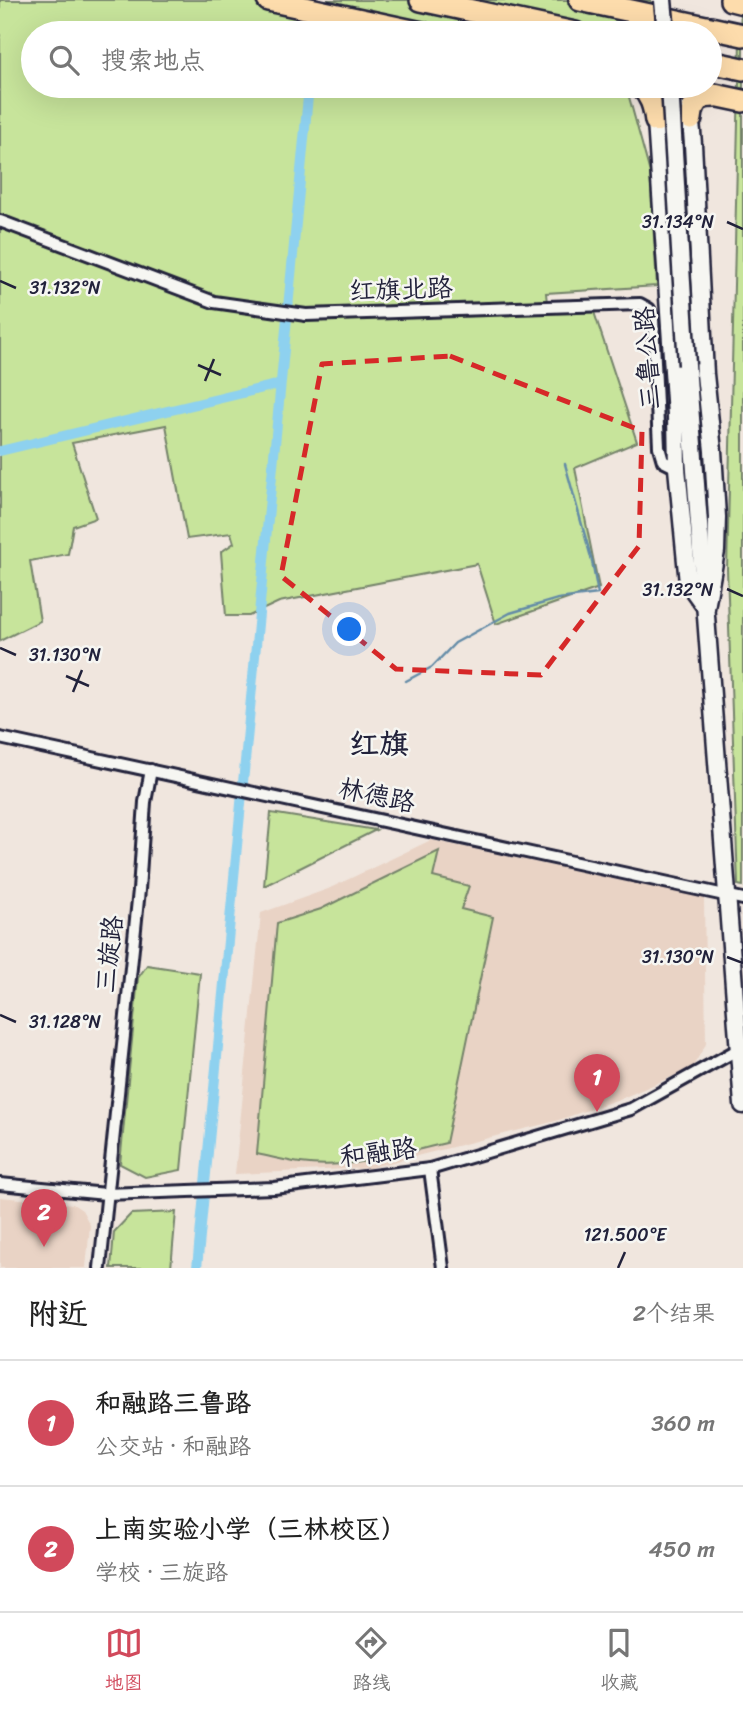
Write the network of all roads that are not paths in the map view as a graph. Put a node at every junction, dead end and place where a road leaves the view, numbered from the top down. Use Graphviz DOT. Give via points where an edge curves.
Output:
graph roads {
  1 [pos="268,0"];
  2 [pos="421,0"];
  3 [pos="580,0"];
  4 [pos="663,0"];
  5 [pos="731,0"];
  6 [pos="743,3"];
  7 [pos="364,21"];
  8 [pos="519,21"];
  9 [pos="665,21"];
  10 [pos="678,21"];
  11 [pos="722,30"];
  12 [pos="743,35"];
  13 [pos="722,65"];
  14 [pos="743,69"];
  15 [pos="722,96"];
  16 [pos="650,98"];
  17 [pos="672,98"];
  18 [pos="700,98"];
  19 [pos="743,101"];
  20 [pos="691,119"];
  21 [pos="656,121"];
  22 [pos="0,221"];
  23 [pos="677,468"];
  24 [pos="706,608"];
  25 [pos="0,738"];
  26 [pos="151,770"];
  27 [pos="735,897"];
  28 [pos="739,1049"];
  29 [pos="743,1105"];
  30 [pos="430,1169"];
  31 [pos="0,1184"];
  32 [pos="106,1194"];
  33 [pos="100,1268"];
  34 [pos="443,1268"];
  1 -- 7 [label="highway"];
  2 -- 8 [label="highway"];
  3 -- 10 [label="highway"];
  4 -- 9 [label="main road, bridge"];
  5 -- 6 [label="highway"];
  11 -- 12 [label="highway"];
  13 -- 14 [label="highway"];
  15 -- 19 [label="highway"];
  16 -- 21 [label="highway"];
  17 -- 24 [label="main road, 三鲁公路, bridge"];
  18 -- 20 [label="highway" via="692,107"];
  20 -- 21 [label="main road" via="671,107"];
  20 -- 24 [label="main road, 三鲁公路" via="717,517"];
  21 -- 23 [label="main road, 三鲁公路"];
  22 -- 23 [label="street, 红旗北路" via="214,302 270,311 306,315 640,304 649,309 653,319 659,447 663,461"];
  23 -- 24 [label="main road, 三鲁公路" via="688,583"];
  24 -- 27 [label="main road, 三鲁公路"];
  25 -- 26 [label="street, 林德路"];
  26 -- 27 [label="street, 林德路"];
  26 -- 32 [label="street, 三旋路"];
  27 -- 28 [label="main road, 三鲁公路"];
  28 -- 29 [label="main road, 三鲁公路"];
  28 -- 30 [label="street, 和融路" via="631,1108"];
  30 -- 32 [label="street, 和融路" via="274,1188"];
  30 -- 34 [label="street"];
  31 -- 32 [label="street, 和融路"];
  32 -- 33 [label="street, 三旋路"];
}
